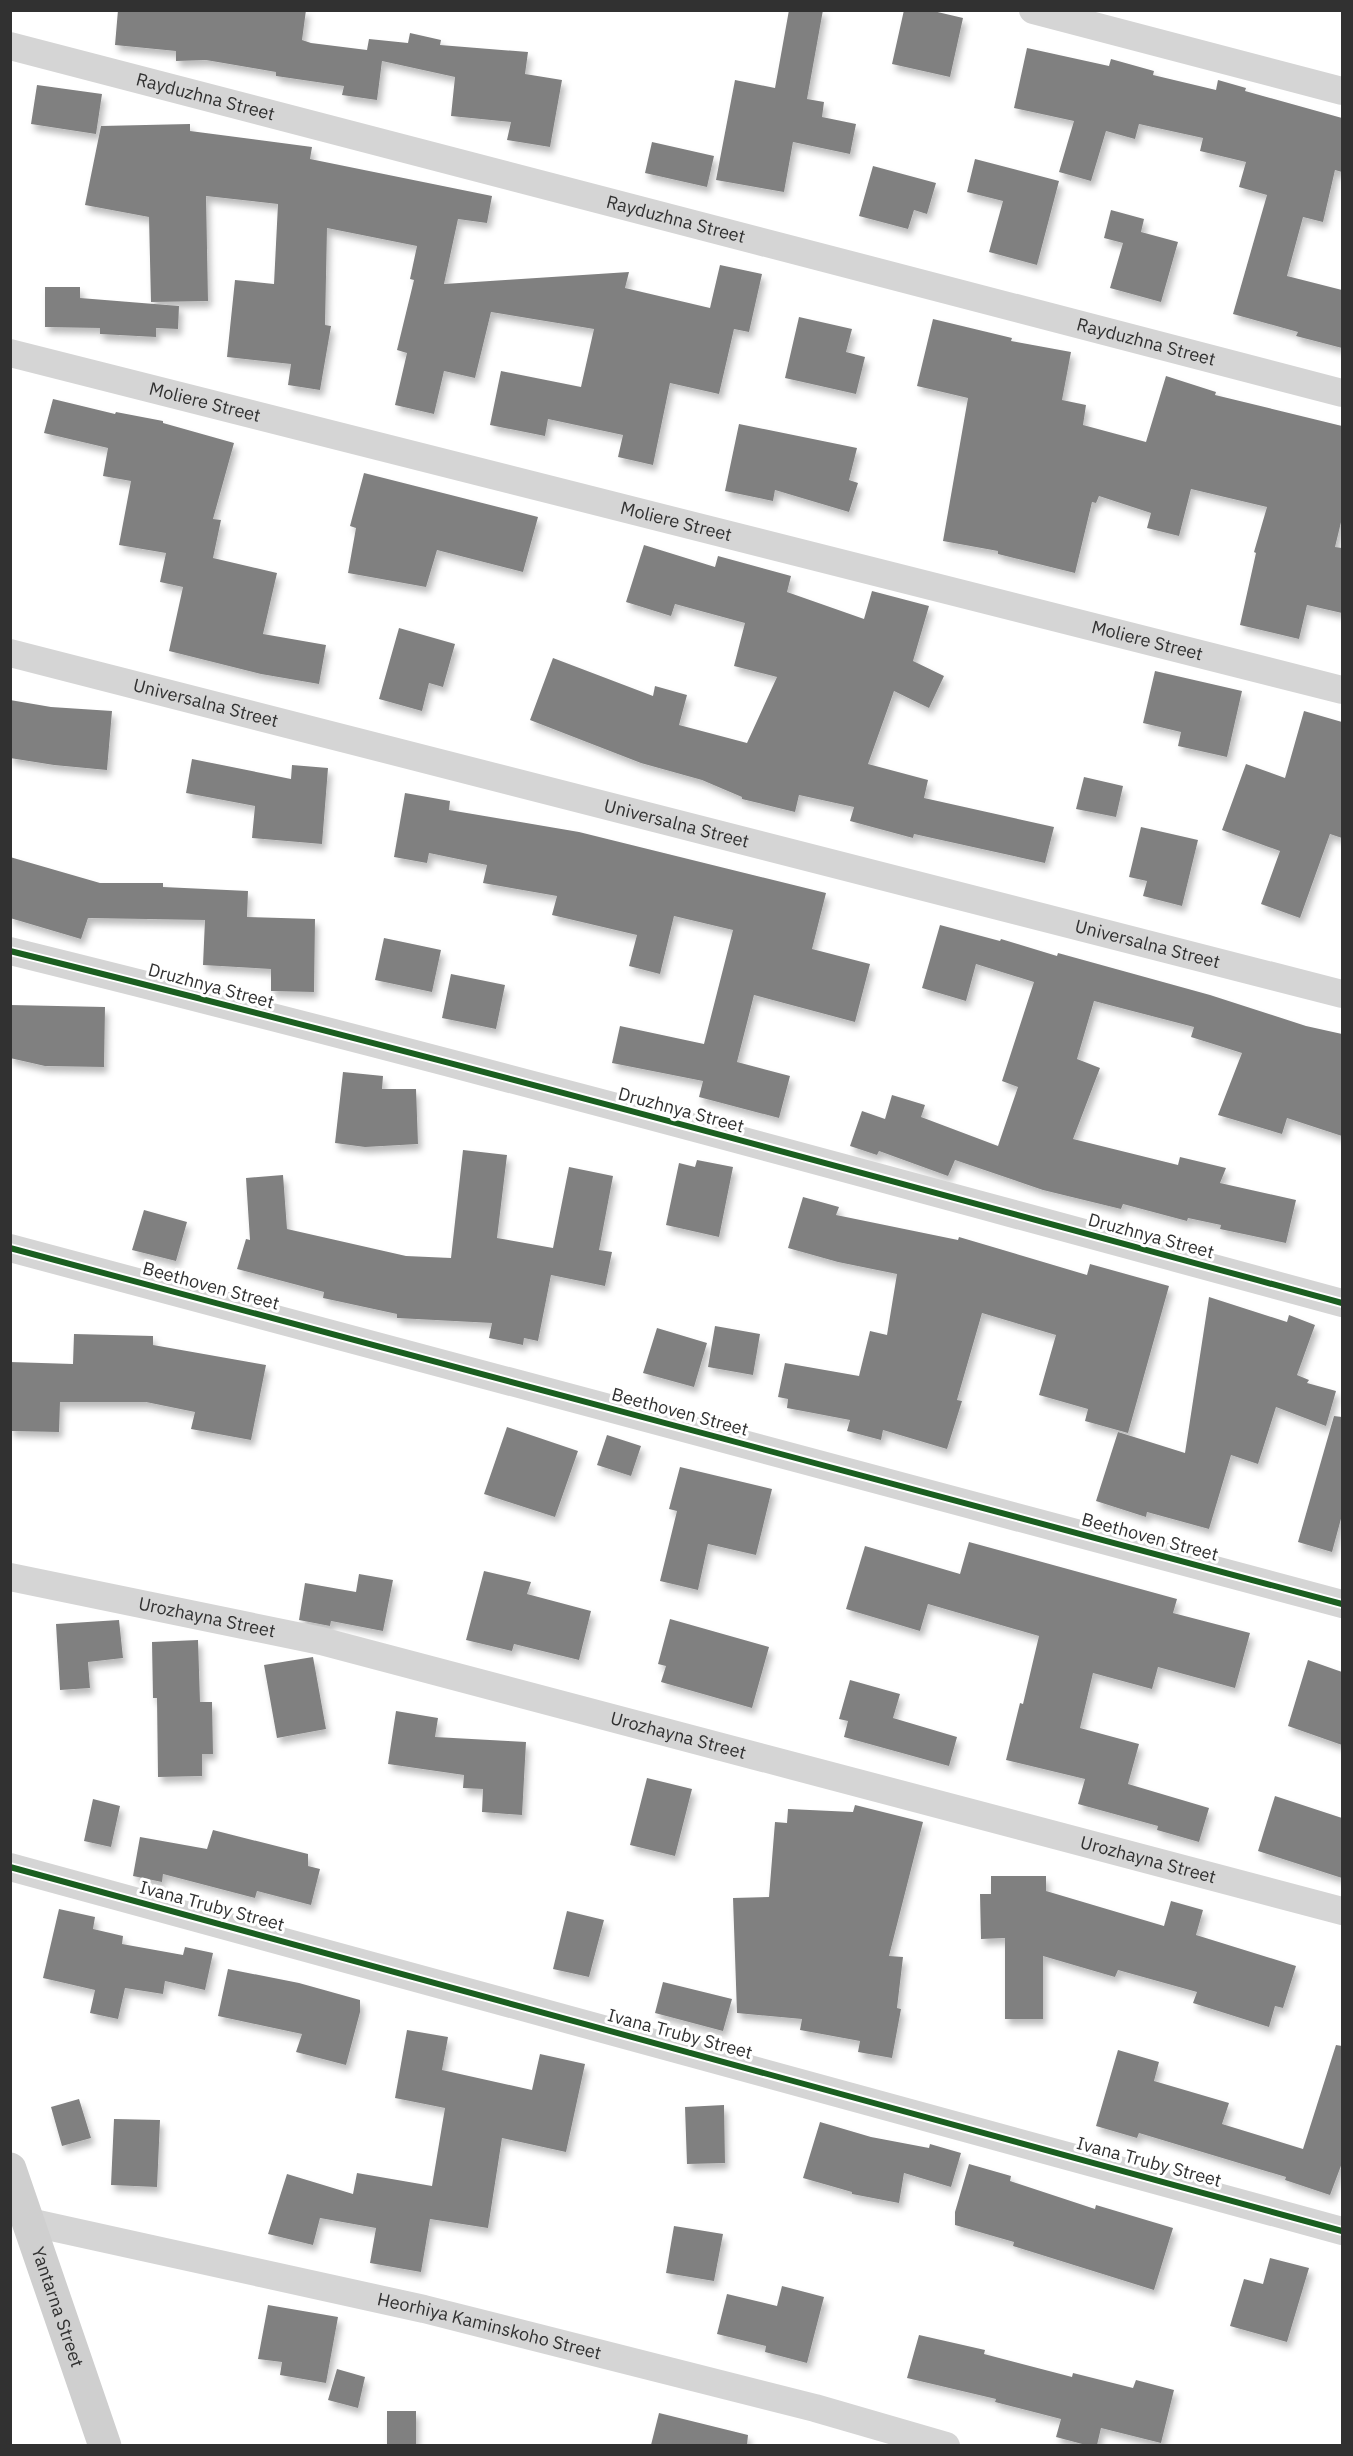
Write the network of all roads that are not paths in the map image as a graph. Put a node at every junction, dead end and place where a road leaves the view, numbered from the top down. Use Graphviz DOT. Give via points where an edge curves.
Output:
graph roads {
  1 [pos="1033,10"];
  2 [pos="10,46"];
  3 [pos="1342,91"];
  4 [pos="10,353"];
  5 [pos="1342,393"];
  6 [pos="10,653"];
  7 [pos="1342,690"];
  8 [pos="10,951"];
  9 [pos="1342,994"];
  10 [pos="10,1248"];
  11 [pos="1342,1303"];
  12 [pos="10,1577"];
  13 [pos="1342,1604"];
  14 [pos="10,1867"];
  15 [pos="1342,1911"];
  16 [pos="10,2169"];
  17 [pos="29,2222"];
  18 [pos="1342,2231"];
  19 [pos="105,2445"];
  20 [pos="946,2445"];
  1 -- 3 [label="street"];
  2 -- 5 [label="street, Rayduzhna Street"];
  4 -- 7 [label="street, Moliere Street"];
  6 -- 9 [label="street, Universalna Street"];
  8 -- 11 [label="street, Druzhnya Street" via="806,1158"];
  10 -- 13 [label="street, Beethoven Street"];
  12 -- 15 [label="street, Urozhayna Street" via="321,1641"];
  14 -- 18 [label="street, Ivana Truby Street"];
  16 -- 17 [label="main road, Yantarna Street"];
  17 -- 19 [label="main road, Yantarna Street"];
  17 -- 20 [label="street, Heorhiya Kaminskoho Street" via="424,2309"];
}
